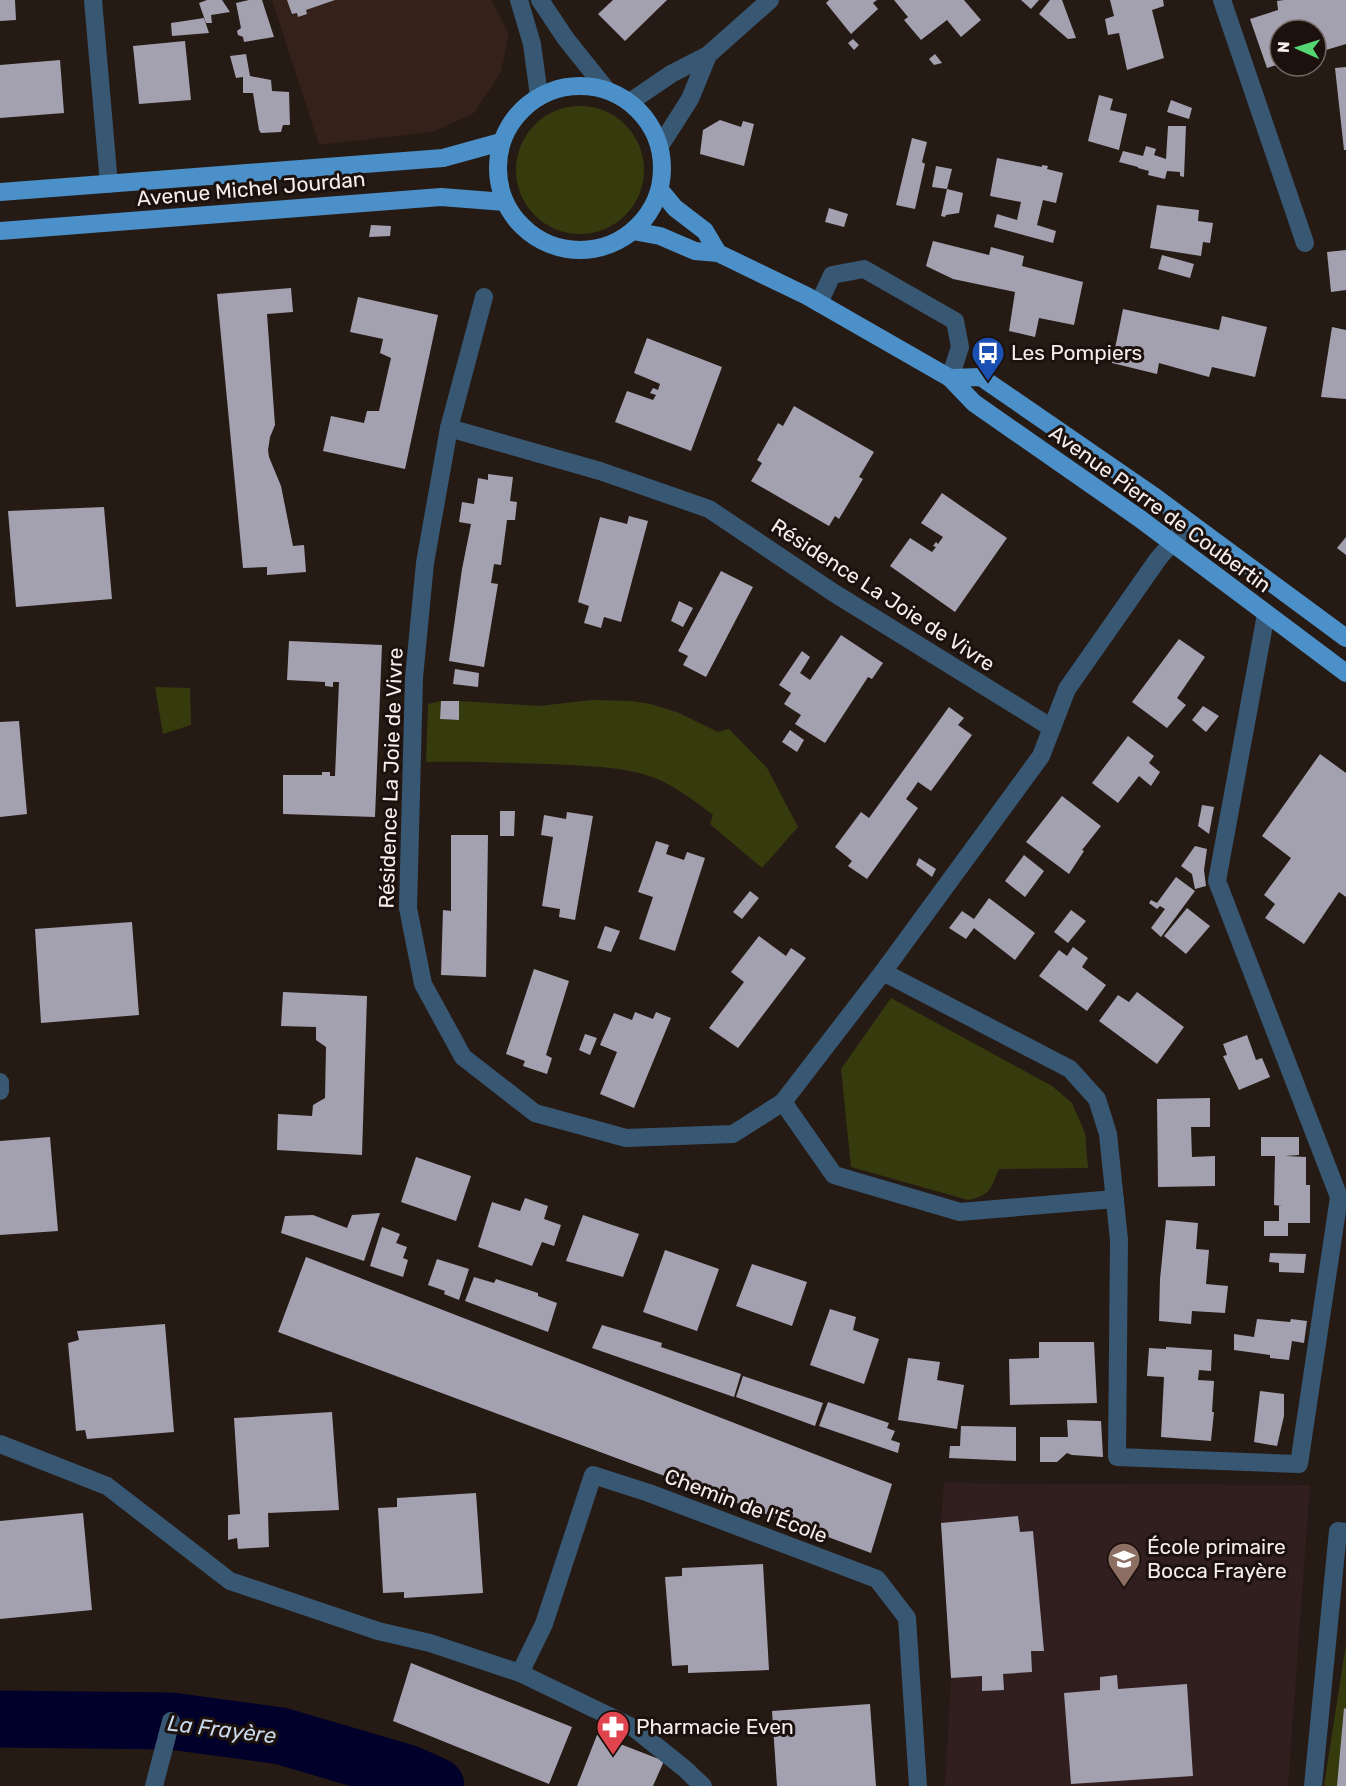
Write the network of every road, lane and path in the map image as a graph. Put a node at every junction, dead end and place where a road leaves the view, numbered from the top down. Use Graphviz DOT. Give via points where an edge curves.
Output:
graph roads {
  1 [pos="93,0"];
  2 [pos="519,0"];
  3 [pos="540,0"];
  4 [pos="770,0"];
  5 [pos="1222,0"];
  6 [pos="708,55"];
  7 [pos="606,89"];
  8 [pos="539,96"];
  9 [pos="630,102"];
  10 [pos="501,142"];
  11 [pos="660,146"];
  12 [pos="109,184"];
  13 [pos="660,190"];
  14 [pos="0,192"];
  15 [pos="505,202"];
  16 [pos="0,231"];
  17 [pos="633,231"];
  18 [pos="1305,243"];
  19 [pos="718,253"];
  20 [pos="484,297"];
  21 [pos="819,303"];
  22 [pos="950,378"];
  23 [pos="449,428"];
  24 [pos="1189,523"];
  25 [pos="1171,543"];
  26 [pos="1266,614"];
  27 [pos="1346,638"];
  28 [pos="1346,674"];
  29 [pos="1052,728"];
  30 [pos="882,972"];
  31 [pos="0,1082"];
  32 [pos="0,1091"];
  33 [pos="783,1102"];
  34 [pos="1115,1199"];
  35 [pos="0,1444"];
  36 [pos="1346,1532"];
  37 [pos="520,1673"];
  38 [pos="171,1721"];
  39 [pos="154,1786"];
  40 [pos="703,1786"];
  41 [pos="918,1786"];
  42 [pos="1313,1786"];
  1 -- 12 [label="street"];
  2 -- 8 [label="street" via="532,44"];
  3 -- 7 [label="street"];
  4 -- 6 [label="street"];
  5 -- 18 [label="street"];
  6 -- 9 [label="street"];
  6 -- 11 [label="street" via="690,99"];
  7 -- 8 [label="main road" via="561,87"];
  7 -- 9 [label="main road"];
  8 -- 10 [label="main road" via="510,123"];
  9 -- 11 [label="main road" via="654,129"];
  10 -- 12 [label="main road, Avenue Michel Jourdan" via="443,158"];
  10 -- 15 [label="main road" via="499,182"];
  11 -- 13 [label="main road"];
  12 -- 14 [label="main road, Avenue Michel Jourdan"];
  13 -- 17 [label="main road" via="645,220"];
  13 -- 19 [label="main road, Avenue Pierre de Coubertin" via="675,208 705,231"];
  15 -- 16 [label="main road, Avenue Michel Jourdan" via="441,197"];
  15 -- 17 [label="main road" via="522,227 547,244 577,251 607,247"];
  17 -- 19 [label="main road, Avenue Pierre de Coubertin" via="660,236 695,251"];
  19 -- 21 [label="main road, Avenue Pierre de Coubertin"];
  20 -- 23 [label="street, Résidence La Joie de Vivre"];
  21 -- 22 [label="main road, Avenue Pierre de Coubertin"];
  21 -- 22 [label="street" via="832,275 864,269 955,321 960,347"];
  22 -- 24 [label="main road, Avenue Pierre de Coubertin" via="981,377"];
  22 -- 25 [label="main road, Avenue Pierre de Coubertin" via="974,403"];
  23 -- 29 [label="street, Résidence La Joie de Vivre" via="600,471 709,509 834,593"];
  23 -- 33 [label="street, Résidence La Joie de Vivre" via="425,563 414,678 408,908 423,984 463,1057 534,1113 626,1138 733,1134"];
  24 -- 25 [label="street, Résidence La Joie de Vivre"];
  24 -- 27 [label="main road, Avenue Pierre de Coubertin"];
  25 -- 26 [label="main road, Avenue Pierre de Coubertin"];
  25 -- 29 [label="street, Résidence La Joie de Vivre" via="1067,689"];
  26 -- 28 [label="main road, Avenue Pierre de Coubertin"];
  26 -- 34 [label="street" via="1217,881 1339,1197 1299,1464 1117,1457 1119,1240"];
  29 -- 30 [label="street, Résidence La Joie de Vivre" via="1041,756"];
  30 -- 33 [label="street, Résidence La Joie de Vivre"];
  30 -- 34 [label="street" via="1070,1069 1097,1098 1108,1134"];
  31 -- 32 [label="street"];
  33 -- 34 [label="street" via="834,1175 960,1212"];
  35 -- 37 [label="street" via="107,1486 230,1581"];
  36 -- 42 [label="street" via="1338,1531"];
  37 -- 40 [label="street" via="634,1728"];
  37 -- 41 [label="street, Chemin de l'École" via="544,1624 593,1475 877,1579 907,1618"];
  38 -- 39 [label="street"];
}
